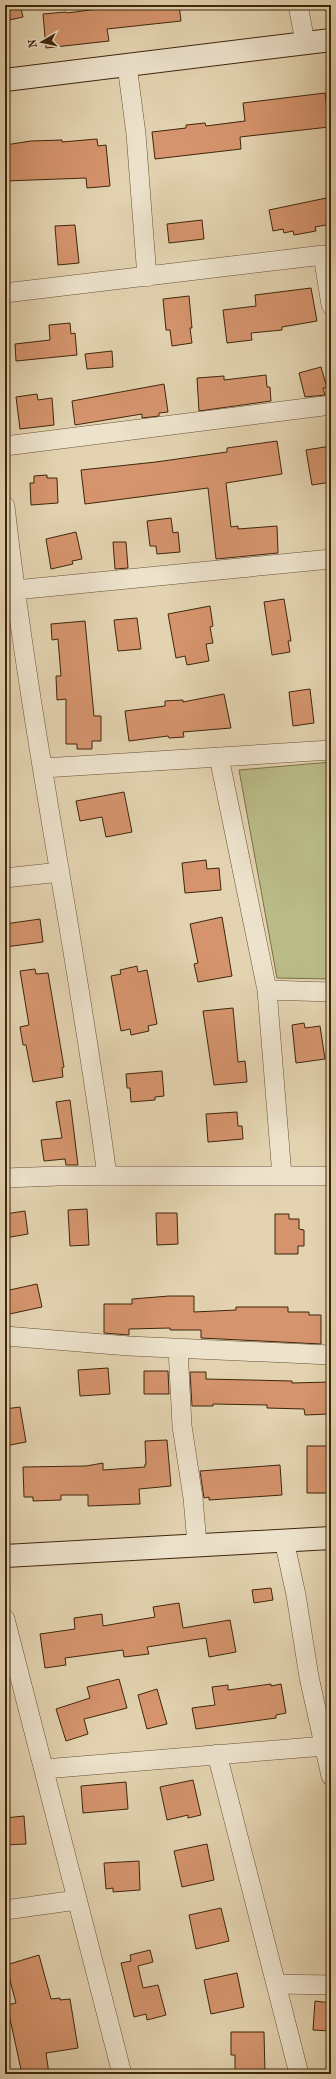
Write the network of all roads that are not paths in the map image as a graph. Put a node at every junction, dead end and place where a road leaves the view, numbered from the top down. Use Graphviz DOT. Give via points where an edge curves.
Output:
graph roads {
  1 [pos="298,5"];
  2 [pos="331,40"];
  3 [pos="305,42"];
  4 [pos="127,65"];
  5 [pos="5,80"];
  6 [pos="327,254"];
  7 [pos="146,277"];
  8 [pos="5,293"];
  9 [pos="331,304"];
  10 [pos="331,405"];
  11 [pos="5,446"];
  12 [pos="5,506"];
  13 [pos="331,559"];
  14 [pos="10,590"];
  15 [pos="331,750"];
  16 [pos="219,758"];
  17 [pos="43,768"];
  18 [pos="60,872"];
  19 [pos="5,878"];
  20 [pos="267,990"];
  21 [pos="331,992"];
  22 [pos="107,1176"];
  23 [pos="282,1176"];
  24 [pos="331,1176"];
  25 [pos="5,1178"];
  26 [pos="5,1336"];
  27 [pos="178,1348"];
  28 [pos="331,1355"];
  29 [pos="331,1538"];
  30 [pos="284,1540"];
  31 [pos="197,1544"];
  32 [pos="5,1556"];
  33 [pos="5,1619"];
  34 [pos="325,1746"];
  35 [pos="218,1754"];
  36 [pos="44,1769"];
  37 [pos="331,1776"];
  38 [pos="77,1900"];
  39 [pos="5,1910"];
  40 [pos="276,1984"];
  41 [pos="331,1985"];
  42 [pos="122,2074"];
  43 [pos="299,2074"];
  1 -- 3 [label="street"];
  2 -- 3 [label="street"];
  3 -- 4 [label="street"];
  4 -- 5 [label="street"];
  4 -- 7 [label="street" via="136,134"];
  6 -- 7 [label="street"];
  6 -- 9 [label="street"];
  7 -- 8 [label="street"];
  10 -- 11 [label="street"];
  12 -- 14 [label="street"];
  13 -- 14 [label="street"];
  14 -- 17 [label="street"];
  15 -- 16 [label="street"];
  16 -- 17 [label="street"];
  16 -- 20 [label="street"];
  17 -- 18 [label="street"];
  18 -- 19 [label="street"];
  18 -- 22 [label="street" via="95,1084"];
  20 -- 21 [label="street"];
  20 -- 23 [label="street"];
  22 -- 23 [label="street"];
  22 -- 25 [label="street"];
  23 -- 24 [label="street"];
  26 -- 27 [label="street"];
  27 -- 28 [label="street"];
  27 -- 31 [label="street" via="182,1426"];
  29 -- 30 [label="street"];
  30 -- 31 [label="street"];
  30 -- 34 [label="street" via="309,1677"];
  31 -- 32 [label="street"];
  33 -- 36 [label="street"];
  34 -- 35 [label="street"];
  34 -- 37 [label="street"];
  35 -- 36 [label="street"];
  35 -- 40 [label="street"];
  36 -- 38 [label="street"];
  38 -- 39 [label="street"];
  38 -- 42 [label="street"];
  40 -- 41 [label="street"];
  40 -- 43 [label="street"];
}
